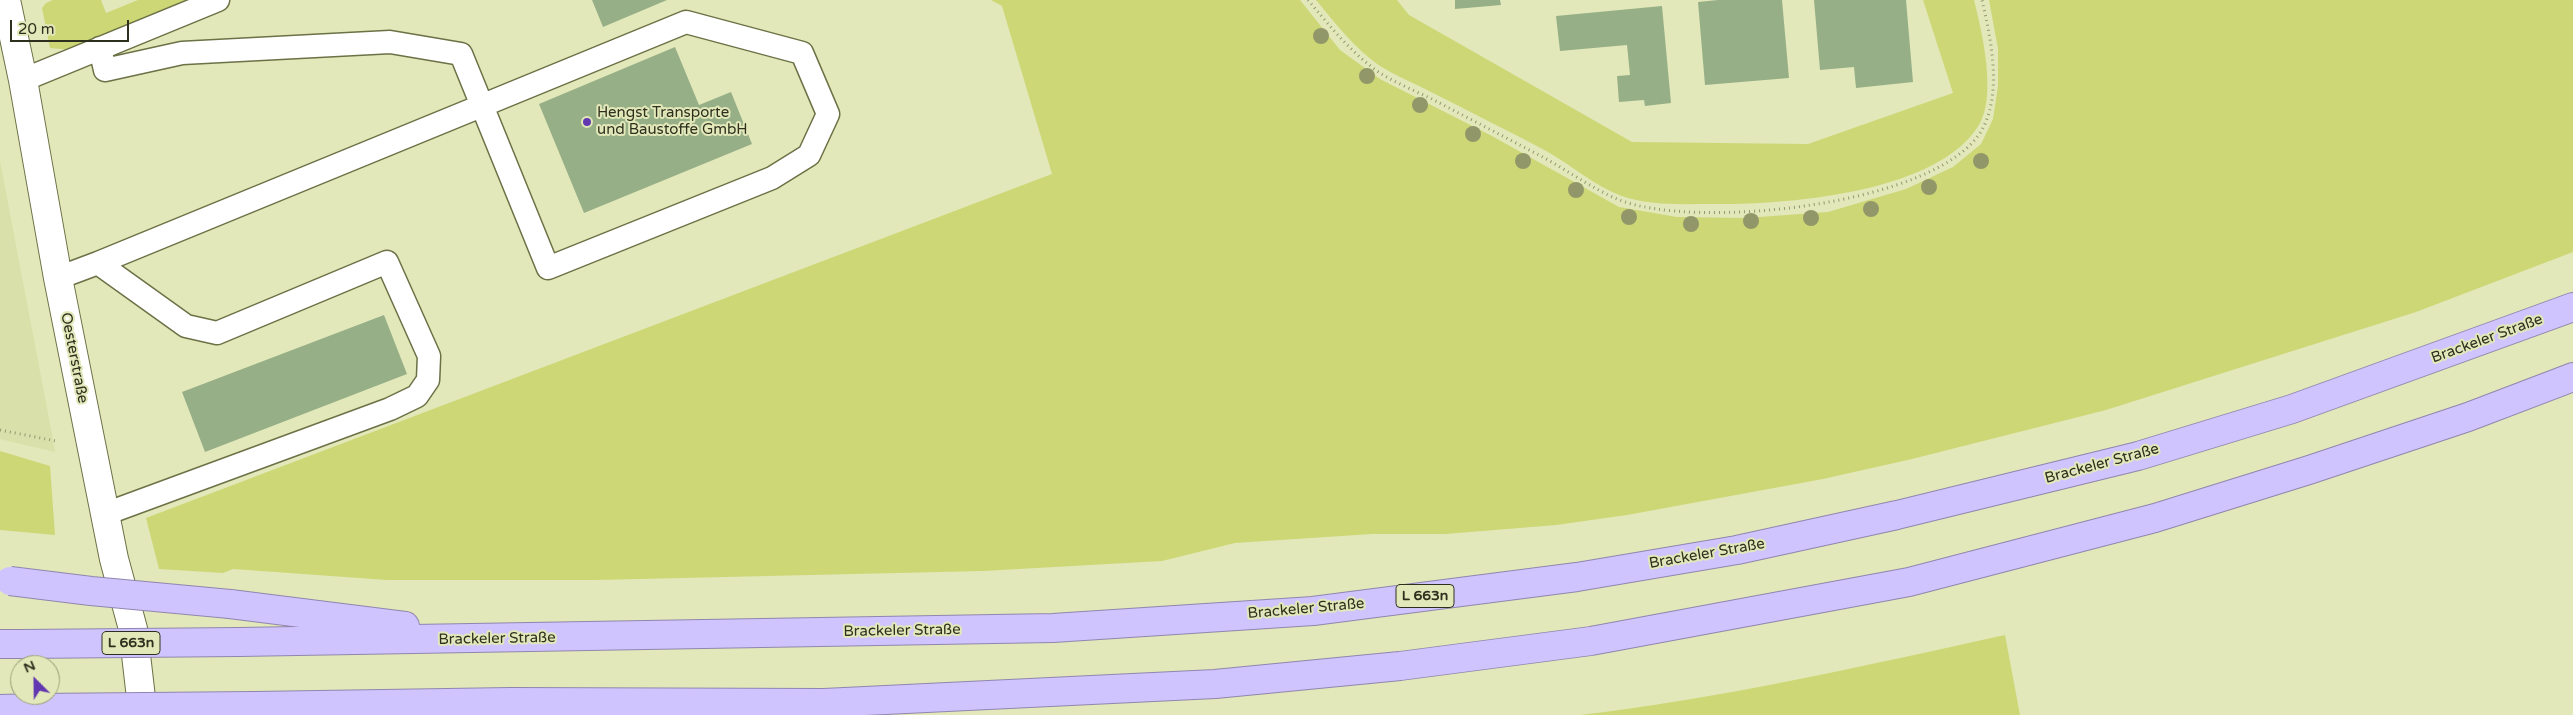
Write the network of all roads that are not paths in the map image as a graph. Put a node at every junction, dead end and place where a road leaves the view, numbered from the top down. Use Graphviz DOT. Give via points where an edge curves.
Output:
graph roads {
  1 [pos="6,0"];
  2 [pos="218,0"];
  3 [pos="100,48"];
  4 [pos="23,80"];
  5 [pos="480,106"];
  6 [pos="98,263"];
  7 [pos="58,278"];
  8 [pos="2573,307"];
  9 [pos="2573,378"];
  10 [pos="105,514"];
  11 [pos="5,580"];
  12 [pos="511,639"];
  13 [pos="11,644"];
  14 [pos="0,709"];
  15 [pos="143,715"];
  1 -- 4 [label="street, Oesterstraße"];
  2 -- 3 [label="lane"];
  3 -- 4 [label="lane"];
  3 -- 5 [label="lane" via="105,70 182,53 390,42 461,54"];
  4 -- 7 [label="street, Oesterstraße"];
  5 -- 5 [label="lane" via="548,268 772,178 809,155 828,114 802,53 686,22"];
  5 -- 6 [label="lane"];
  6 -- 7 [label="lane"];
  6 -- 10 [label="lane" via="186,326 217,333 387,262 429,356 428,380 417,396 390,409"];
  7 -- 10 [label="street, Oesterstraße"];
  8 -- 12 [label="highway, Brackeler Straße / L 663n" via="2292,409 2138,456 1869,522 1737,550 1587,575 1313,611 1053,628"];
  9 -- 14 [label="highway, bridge" via="2319,467 2155,518 1909,582 1591,641 1400,666 1215,684 824,704 511,702"];
  10 -- 15 [label="street, Oesterstraße" via="133,629"];
  11 -- 12 [label="highway, bridge"];
  12 -- 13 [label="highway, Brackeler Straße / L 663n, bridge"];
}
